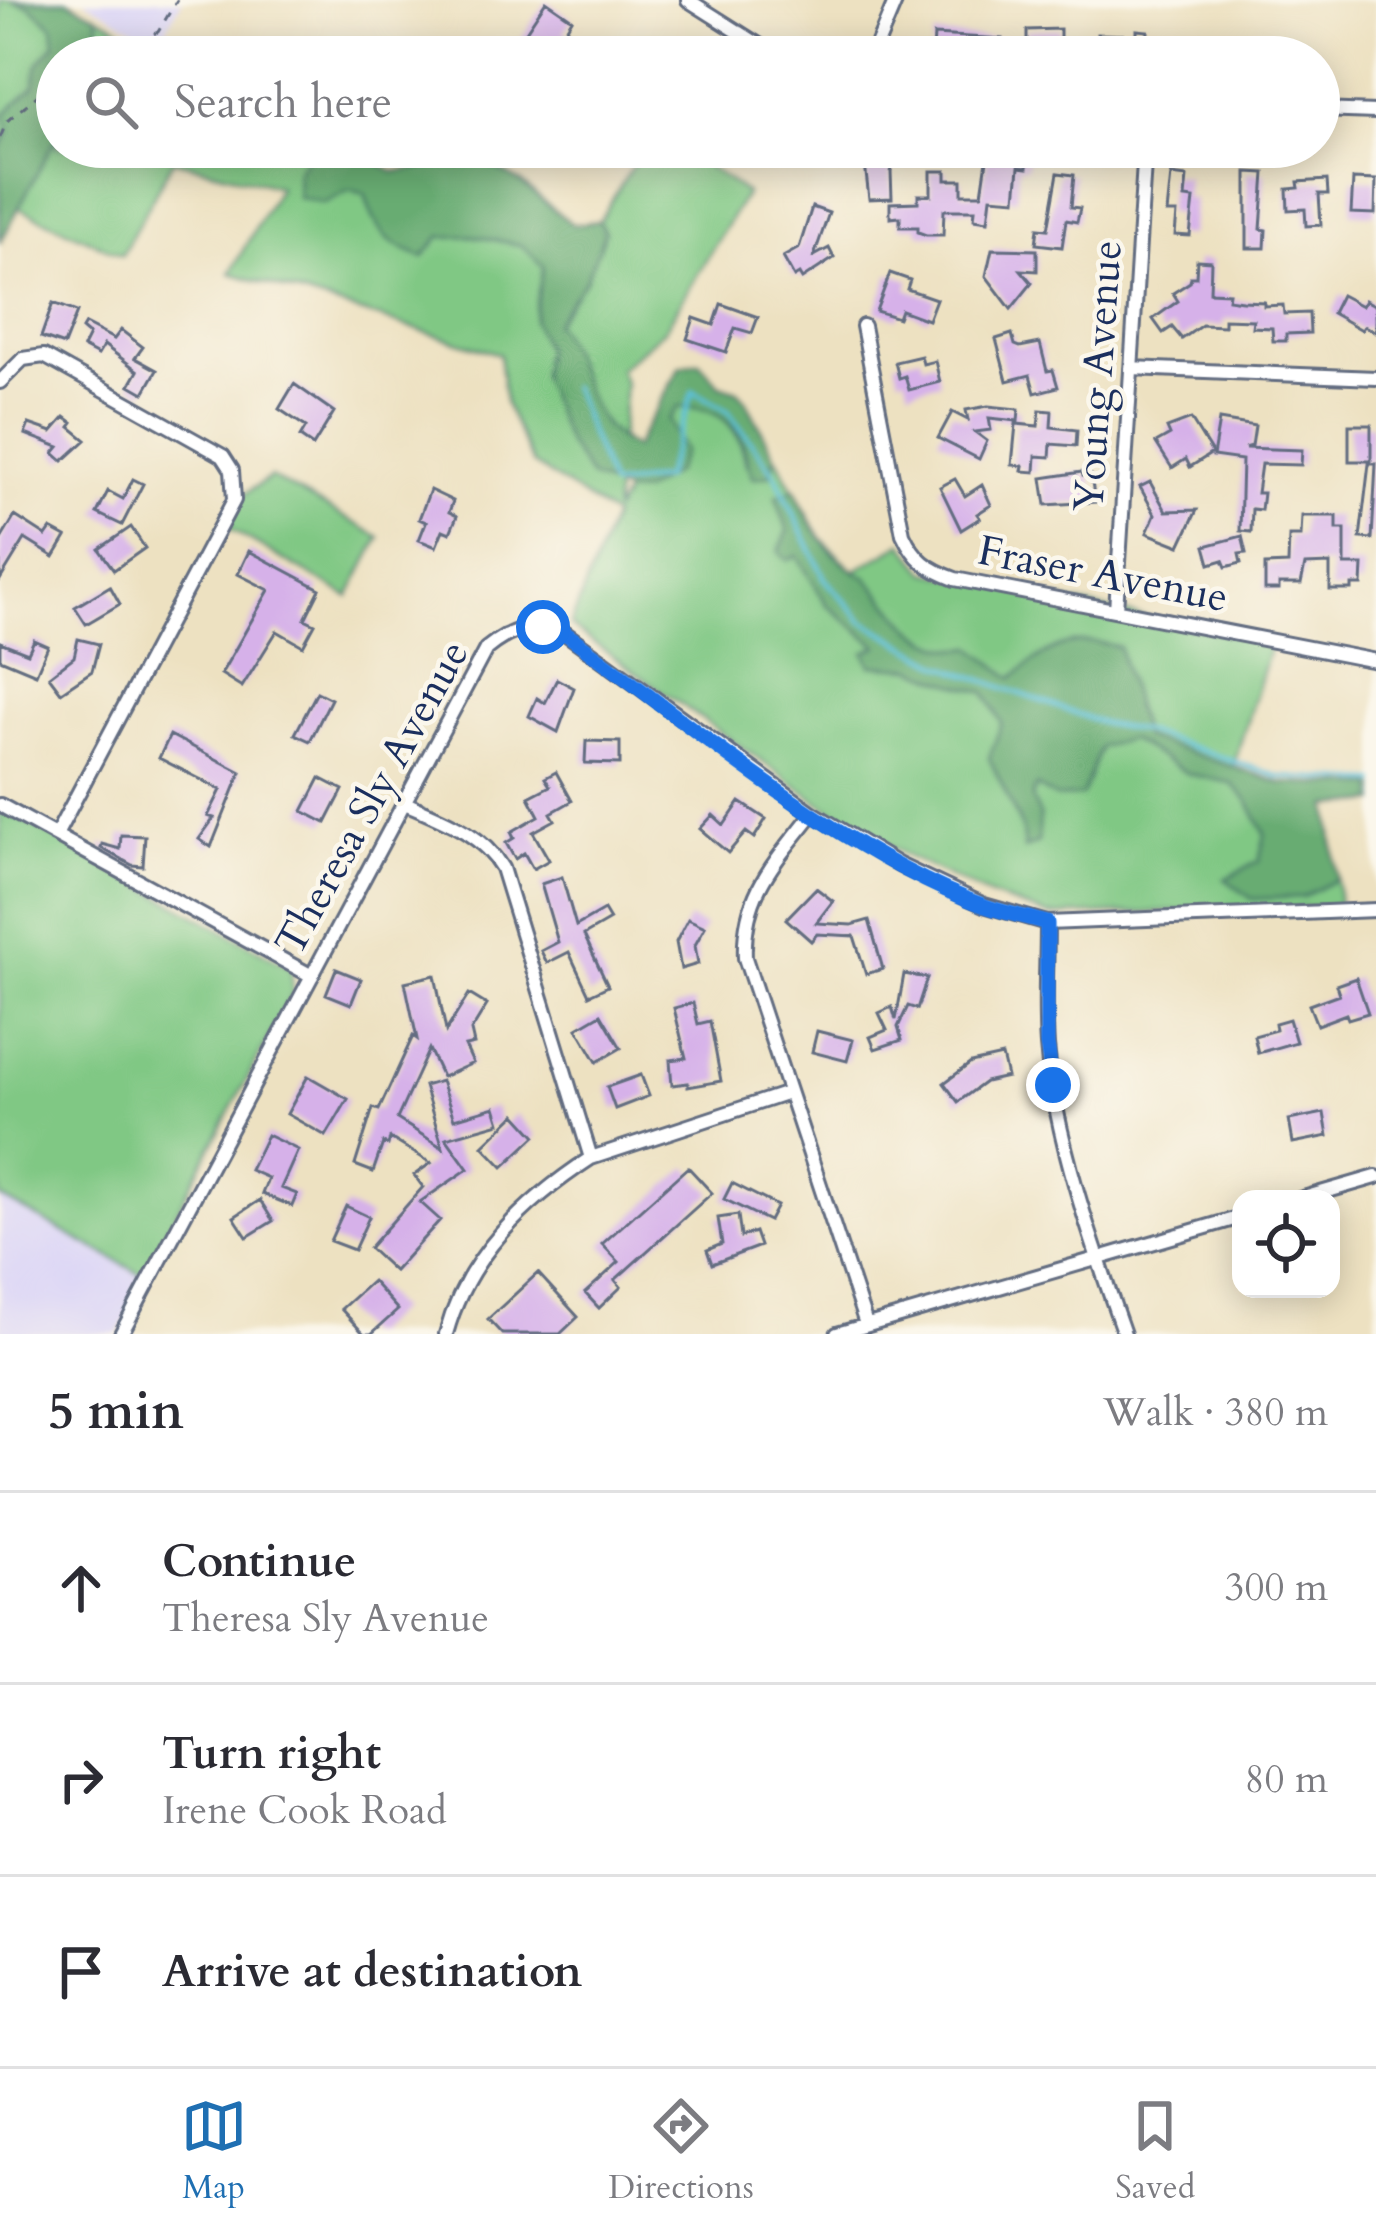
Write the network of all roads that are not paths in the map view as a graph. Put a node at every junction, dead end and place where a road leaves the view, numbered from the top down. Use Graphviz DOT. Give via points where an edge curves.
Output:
graph roads {
  1 [pos="688,0"];
  2 [pos="896,0"];
  3 [pos="745,36"];
  4 [pos="881,36"];
  5 [pos="1340,111"];
  6 [pos="1376,112"];
  7 [pos="1144,168"];
  8 [pos="863,326"];
  9 [pos="1131,368"];
  10 [pos="1376,378"];
  11 [pos="0,382"];
  12 [pos="1116,610"];
  13 [pos="1376,661"];
  14 [pos="403,802"];
  15 [pos="0,805"];
  16 [pos="813,813"];
  17 [pos="56,835"];
  18 [pos="1376,910"];
  19 [pos="1047,923"];
  20 [pos="312,976"];
  21 [pos="788,1093"];
  22 [pos="591,1158"];
  23 [pos="1376,1177"];
  24 [pos="1331,1190"];
  25 [pos="1232,1219"];
  26 [pos="1098,1259"];
  27 [pos="866,1324"];
  28 [pos="121,1334"];
  29 [pos="446,1334"];
  30 [pos="837,1334"];
  31 [pos="1124,1334"];
  1 -- 3 [label="street"];
  2 -- 4 [label="street"];
  5 -- 6 [label="street"];
  7 -- 9 [label="street, Young Avenue"];
  8 -- 12 [label="street, Fraser Avenue" via="912,554 955,579"];
  9 -- 10 [label="street"];
  9 -- 12 [label="street, Young Avenue"];
  11 -- 17 [label="street" via="23,359 44,356 223,456 235,481 234,500"];
  12 -- 13 [label="street, Fraser Avenue"];
  14 -- 16 [label="street, Theresa Sly Avenue" via="486,649 528,626 565,633"];
  14 -- 20 [label="street, Theresa Sly Avenue"];
  14 -- 22 [label="street" via="470,834 502,868"];
  15 -- 17 [label="street"];
  16 -- 19 [label="street, Theresa Sly Avenue" via="963,896"];
  16 -- 21 [label="street" via="766,875 745,924 752,988"];
  17 -- 20 [label="street"];
  18 -- 19 [label="street, Theresa Sly Avenue"];
  19 -- 26 [label="street" via="1053,1085"];
  20 -- 28 [label="street, Theresa Sly Avenue"];
  21 -- 22 [label="street"];
  21 -- 27 [label="street"];
  22 -- 29 [label="street" via="530,1202 485,1254 462,1285"];
  23 -- 24 [label="street"];
  25 -- 26 [label="street"];
  26 -- 27 [label="street"];
  26 -- 31 [label="street"];
  27 -- 30 [label="street"];
}
